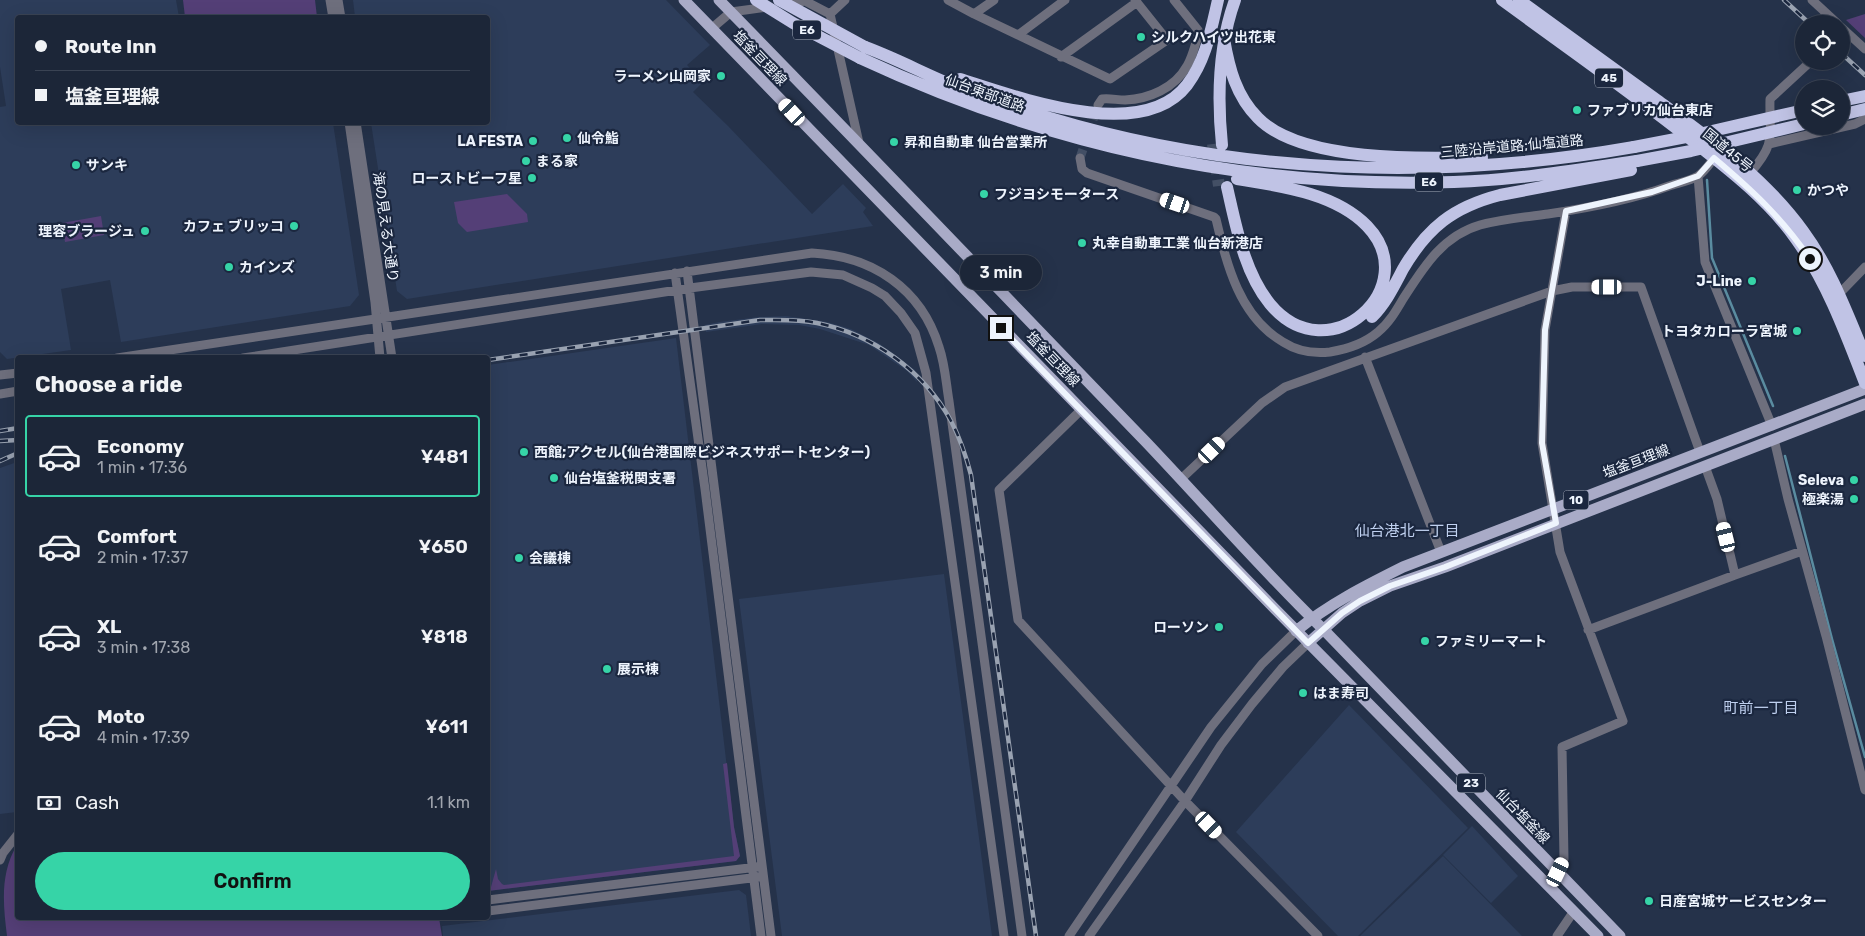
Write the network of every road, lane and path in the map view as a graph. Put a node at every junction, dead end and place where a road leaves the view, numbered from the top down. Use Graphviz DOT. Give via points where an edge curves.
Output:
graph roads {
  1 [pos="330,0"];
  2 [pos="338,0"];
  3 [pos="684,0"];
  4 [pos="719,0"];
  5 [pos="756,0"];
  6 [pos="779,0"];
  7 [pos="845,0"];
  8 [pos="948,0"];
  9 [pos="994,0"];
  10 [pos="1065,0"];
  11 [pos="1174,0"];
  12 [pos="1218,0"];
  13 [pos="1235,0"];
  14 [pos="1502,0"];
  15 [pos="1519,0"];
  16 [pos="1812,0"];
  17 [pos="805,1"];
  18 [pos="1136,1"];
  19 [pos="731,12"];
  20 [pos="830,14"];
  21 [pos="974,14"];
  22 [pos="332,15"];
  23 [pos="340,15"];
  24 [pos="1828,15"];
  25 [pos="1213,22"];
  26 [pos="711,29"];
  27 [pos="1018,35"];
  28 [pos="1850,35"];
  29 [pos="1224,39"];
  30 [pos="1865,49"];
  31 [pos="865,51"];
  32 [pos="1061,57"];
  33 [pos="1802,70"];
  34 [pos="1865,96"];
  35 [pos="1850,99"];
  36 [pos="1098,105"];
  37 [pos="1865,110"];
  38 [pos="1795,112"];
  39 [pos="1850,113"];
  40 [pos="1865,119"];
  41 [pos="349,125"];
  42 [pos="356,125"];
  43 [pos="1795,126"];
  44 [pos="859,143"];
  45 [pos="1769,144"];
  46 [pos="1103,146"];
  47 [pos="1630,147"];
  48 [pos="1218,148"];
  49 [pos="1718,153"];
  50 [pos="1080,158"];
  51 [pos="1637,164"];
  52 [pos="1221,169"];
  53 [pos="1750,172"];
  54 [pos="1698,176"];
  55 [pos="1566,211"];
  56 [pos="1865,267"];
  57 [pos="687,271"];
  58 [pos="675,273"];
  59 [pos="690,288"];
  60 [pos="678,290"];
  61 [pos="1552,291"];
  62 [pos="1839,294"];
  63 [pos="381,317"];
  64 [pos="389,335"];
  65 [pos="377,337"];
  66 [pos="136,355"];
  67 [pos="262,355"];
  68 [pos="380,355"];
  69 [pos="392,355"];
  70 [pos="1865,356"];
  71 [pos="1365,358"];
  72 [pos="15,373"];
  73 [pos="0,375"];
  74 [pos="1865,383"];
  75 [pos="1865,390"];
  76 [pos="15,392"];
  77 [pos="0,394"];
  78 [pos="1865,404"];
  79 [pos="1081,410"];
  80 [pos="1772,426"];
  81 [pos="1774,439"];
  82 [pos="1700,452"];
  83 [pos="1705,466"];
  84 [pos="1181,479"];
  85 [pos="1553,509"];
  86 [pos="1556,523"];
  87 [pos="1802,550"];
  88 [pos="1441,552"];
  89 [pos="1735,575"];
  90 [pos="1312,618"];
  91 [pos="1323,629"];
  92 [pos="1588,630"];
  93 [pos="1296,631"];
  94 [pos="1308,643"];
  95 [pos="1171,786"];
  96 [pos="1865,790"];
  97 [pos="1185,801"];
  98 [pos="15,838"];
  99 [pos="0,860"];
  100 [pos="763,866"];
  101 [pos="752,867"];
  102 [pos="1558,872"];
  103 [pos="764,877"];
  104 [pos="754,878"];
  105 [pos="490,900"];
  106 [pos="490,911"];
  107 [pos="1574,911"];
  108 [pos="761,936"];
  109 [pos="771,936"];
  110 [pos="1004,936"];
  111 [pos="1022,936"];
  112 [pos="1069,936"];
  113 [pos="1089,936"];
  114 [pos="1318,936"];
  115 [pos="1557,936"];
  116 [pos="1598,936"];
  117 [pos="1620,936"];
  1 -- 22 [label="street"];
  2 -- 23 [label="street"];
  3 -- 26 [label="main road, 塩釜亘理線"];
  4 -- 19 [label="main road, 塩釜亘理線"];
  5 -- 31 [label="highway, 仙台東部道路 / E6, bridge" via="793,23"];
  6 -- 31 [label="highway, 仙台東部道路 / E6, bridge"];
  7 -- 20 [label="street"];
  8 -- 21 [label="street"];
  9 -- 21 [label="street"];
  10 -- 27 [label="street"];
  11 -- 36 [label="street" via="1199,33 1187,67 1170,86 1154,93 1124,100 1102,99"];
  12 -- 25 [label="highway"];
  13 -- 29 [label="highway"];
  14 -- 49 [label="highway, 国道45号 / 45" via="1663,118"];
  15 -- 49 [label="highway, 国道45号 / 45"];
  16 -- 24 [label="street"];
  17 -- 19 [label="street"];
  17 -- 20 [label="street"];
  18 -- 32 [label="street"];
  18 -- 32 [label="street" via="1167,40 1110,79"];
  19 -- 26 [label="street"];
  19 -- 44 [label="main road, 塩釜亘理線"];
  20 -- 44 [label="street"];
  21 -- 27 [label="street"];
  25 -- 31 [label="highway" via="1202,61 1177,96 1154,108 1124,114 1083,112 1051,105"];
  25 -- 48 [label="highway" via="1211,98"];
  26 -- 79 [label="main road, 塩釜亘理線"];
  27 -- 32 [label="street"];
  28 -- 30 [label="street"];
  29 -- 47 [label="highway" via="1234,82 1250,109 1269,128 1308,145 1371,154 1451,158"];
  29 -- 48 [label="highway" via="1219,68"];
  31 -- 46 [label="highway, 仙台東部道路 / E6" via="911,82 1006,117"];
  31 -- 48 [label="highway, 仙台東部道路 / E6" via="1048,118 1114,135"];
  33 -- 45 [label="street" via="1770,100"];
  34 -- 35 [label="highway"];
  37 -- 39 [label="highway"];
  38 -- 47 [label="highway, 三陸沿岸道路;仙塩道路 / E6, bridge"];
  40 -- 45 [label="street"];
  41 -- 63 [label="street"];
  42 -- 63 [label="street, 海の見える大通り"];
  43 -- 51 [label="highway, bridge" via="1692,156"];
  44 -- 84 [label="main road, 塩釜亘理線"];
  45 -- 53 [label="street" via="1763,158"];
  46 -- 51 [label="highway" via="1154,164 1304,193 1338,205 1368,227 1383,259 1382,284 1373,304 1355,321 1331,330 1301,326 1279,314 1260,289 1223,187 1233,244 1256,298 1282,326 1298,334 1320,338 1344,335 1367,323 1386,301 1420,242 1442,221 1467,205"];
  46 -- 52 [label="highway, 仙台東部道路 / E6"];
  47 -- 48 [label="highway, 三陸沿岸道路;仙塩道路 / E6" via="1526,162 1455,167 1346,168"];
  49 -- 53 [label="highway, 国道45号 / 45"];
  49 -- 54 [label="street"];
  49 -- 74 [label="highway, 国道45号 / 45" via="1766,204 1810,259 1831,300"];
  50 -- 55 [label="street" via="1082,170 1087,173 1214,217 1236,286 1254,317 1270,333 1292,347 1315,352 1355,347 1379,332 1392,318 1429,259 1457,236 1486,224"];
  51 -- 52 [label="highway, 三陸沿岸道路;仙塩道路 / E6" via="1490,180 1400,183 1346,182"];
  53 -- 62 [label="highway, 国道45号 / 45" via="1803,231"];
  54 -- 55 [label="street" via="1652,192"];
  54 -- 80 [label="street" via="1706,262"];
  55 -- 61 [label="street"];
  56 -- 62 [label="street"];
  57 -- 58 [label="street"];
  57 -- 59 [label="street"];
  57 -- 111 [label="street" via="812,253 849,258 889,276 900,285 911,295 932,329 940,348 949,401"];
  58 -- 60 [label="street"];
  58 -- 63 [label="street"];
  59 -- 60 [label="street"];
  59 -- 100 [label="street"];
  59 -- 110 [label="street" via="811,272 843,275 885,296 915,333 928,388"];
  60 -- 64 [label="street"];
  60 -- 101 [label="street"];
  61 -- 71 [label="street"];
  61 -- 82 [label="street" via="1572,287 1641,287"];
  61 -- 85 [label="street" via="1545,330 1542,443"];
  62 -- 70 [label="highway, 国道45号 / 45"];
  63 -- 64 [label="street, 海の見える大通り"];
  63 -- 65 [label="street"];
  63 -- 66 [label="street"];
  64 -- 65 [label="street"];
  64 -- 69 [label="street, 海の見える大通り"];
  65 -- 67 [label="street"];
  65 -- 68 [label="street"];
  71 -- 84 [label="street" via="1285,387 1262,402"];
  71 -- 88 [label="street"];
  72 -- 73 [label="street"];
  75 -- 80 [label="main road, 塩釜亘理線 / 10"];
  76 -- 77 [label="street"];
  78 -- 81 [label="main road, 10"];
  79 -- 93 [label="main road, 塩釜亘理線"];
  79 -- 95 [label="street" via="999,490 1018,620"];
  80 -- 82 [label="main road, 塩釜亘理線 / 10"];
  81 -- 83 [label="main road, 10"];
  81 -- 87 [label="street"];
  82 -- 85 [label="main road, 塩釜亘理線 / 10"];
  83 -- 86 [label="main road, 10"];
  83 -- 89 [label="street" via="1717,499"];
  84 -- 90 [label="main road, 塩釜亘理線"];
  85 -- 86 [label="street"];
  85 -- 88 [label="main road, 塩釜亘理線 / 10"];
  86 -- 91 [label="main road, 10" via="1390,586 1360,601"];
  86 -- 92 [label="street" via="1560,552"];
  87 -- 89 [label="street"];
  87 -- 96 [label="street"];
  88 -- 90 [label="main road, 塩釜亘理線 / 10" via="1370,583"];
  89 -- 92 [label="street"];
  90 -- 91 [label="main road, 塩釜亘理線"];
  90 -- 93 [label="main road, 塩釜亘理線 / 10"];
  91 -- 94 [label="main road, 10"];
  91 -- 102 [label="main road, 仙台塩釜線 / 23"];
  92 -- 102 [label="street" via="1623,721 1562,747 1564,859"];
  93 -- 94 [label="main road, 塩釜亘理線"];
  93 -- 95 [label="street" via="1236,694"];
  94 -- 97 [label="street" via="1252,704"];
  94 -- 107 [label="main road, 23"];
  95 -- 97 [label="street"];
  95 -- 112 [label="street"];
  97 -- 113 [label="street"];
  97 -- 114 [label="street"];
  98 -- 99 [label="street"];
  100 -- 101 [label="street"];
  100 -- 103 [label="street"];
  101 -- 104 [label="street"];
  101 -- 105 [label="street"];
  102 -- 117 [label="main road, 仙台塩釜線 / 23"];
  103 -- 104 [label="street"];
  103 -- 109 [label="street"];
  104 -- 106 [label="street"];
  104 -- 108 [label="street"];
  107 -- 115 [label="street"];
  107 -- 116 [label="main road, 23"];
}
